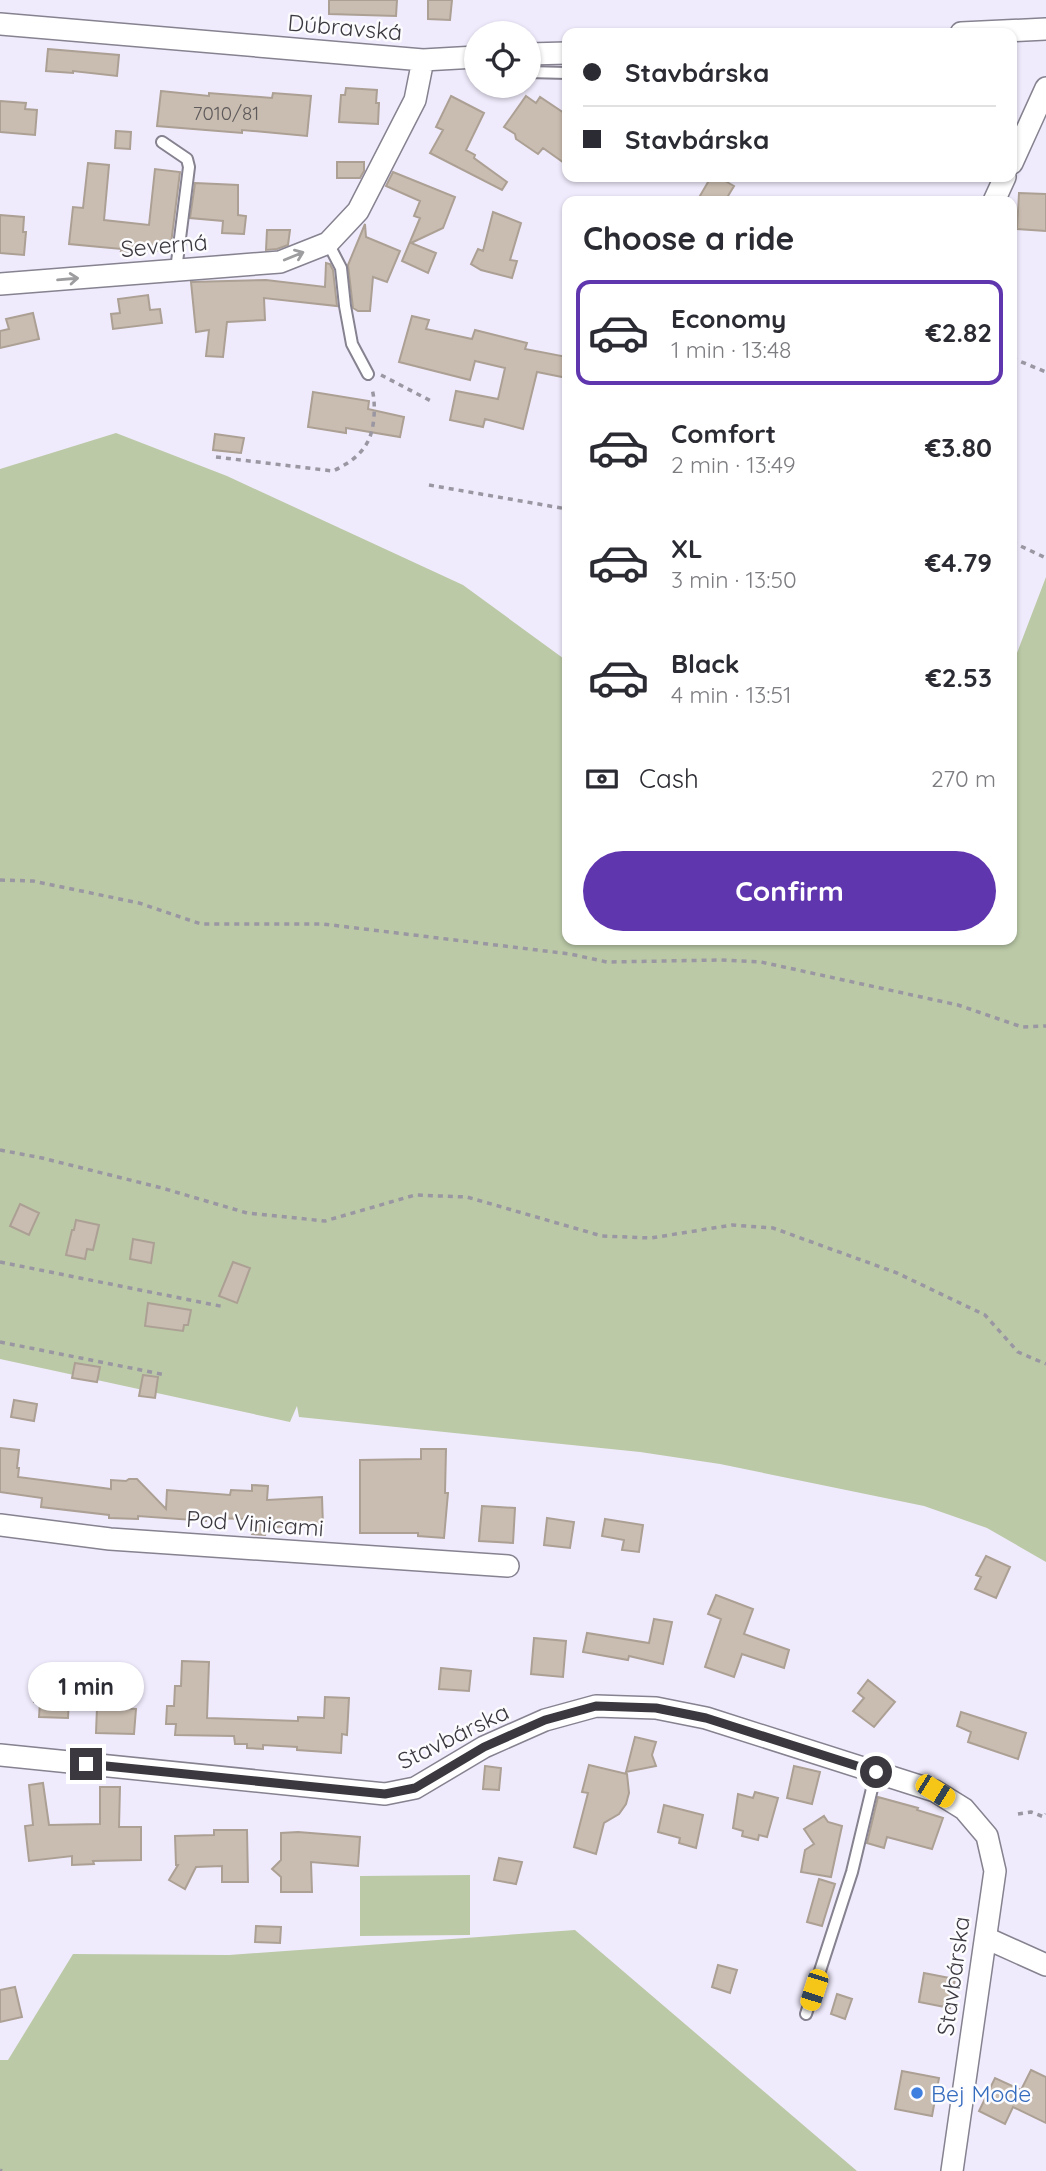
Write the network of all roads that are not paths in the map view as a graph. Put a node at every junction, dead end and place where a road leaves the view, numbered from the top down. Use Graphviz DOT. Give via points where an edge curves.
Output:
graph roads {
  1 [pos="0,24"];
  2 [pos="1046,29"];
  3 [pos="1017,30"];
  4 [pos="562,53"];
  5 [pos="541,54"];
  6 [pos="464,58"];
  7 [pos="423,60"];
  8 [pos="541,72"];
  9 [pos="562,73"];
  10 [pos="1046,88"];
  11 [pos="162,142"];
  12 [pos="1017,152"];
  13 [pos="328,243"];
  14 [pos="176,270"];
  15 [pos="0,284"];
  16 [pos="368,374"];
  17 [pos="0,1525"];
  18 [pos="508,1566"];
  19 [pos="0,1755"];
  20 [pos="876,1772"];
  21 [pos="986,1938"];
  22 [pos="1046,1965"];
  23 [pos="806,2014"];
  24 [pos="952,2171"];
  1 -- 7 [label="street, Dúbravská"];
  2 -- 3 [label="street"];
  4 -- 5 [label="street"];
  6 -- 7 [label="street, Dúbravská"];
  7 -- 13 [label="street, Severná" via="415,100 358,211"];
  8 -- 9 [label="lane"];
  10 -- 12 [label="street"];
  11 -- 14 [label="lane" via="187,159 189,167"];
  14 -- 13 [label="street, Severná, one-way" via="280,262"];
  13 -- 16 [label="lane" via="341,268 352,344"];
  15 -- 14 [label="street, Severná, one-way"];
  17 -- 18 [label="street, Pod Vinicami" via="110,1539"];
  19 -- 20 [label="street, Stavbárska" via="385,1794 415,1788 484,1747 545,1720 596,1706 656,1708 706,1718"];
  20 -- 21 [label="street, Stavbárska" via="935,1791 964,1809 987,1836 995,1871"];
  20 -- 23 [label="lane" via="852,1872"];
  21 -- 22 [label="street"];
  21 -- 24 [label="street, Stavbárska"];
}
